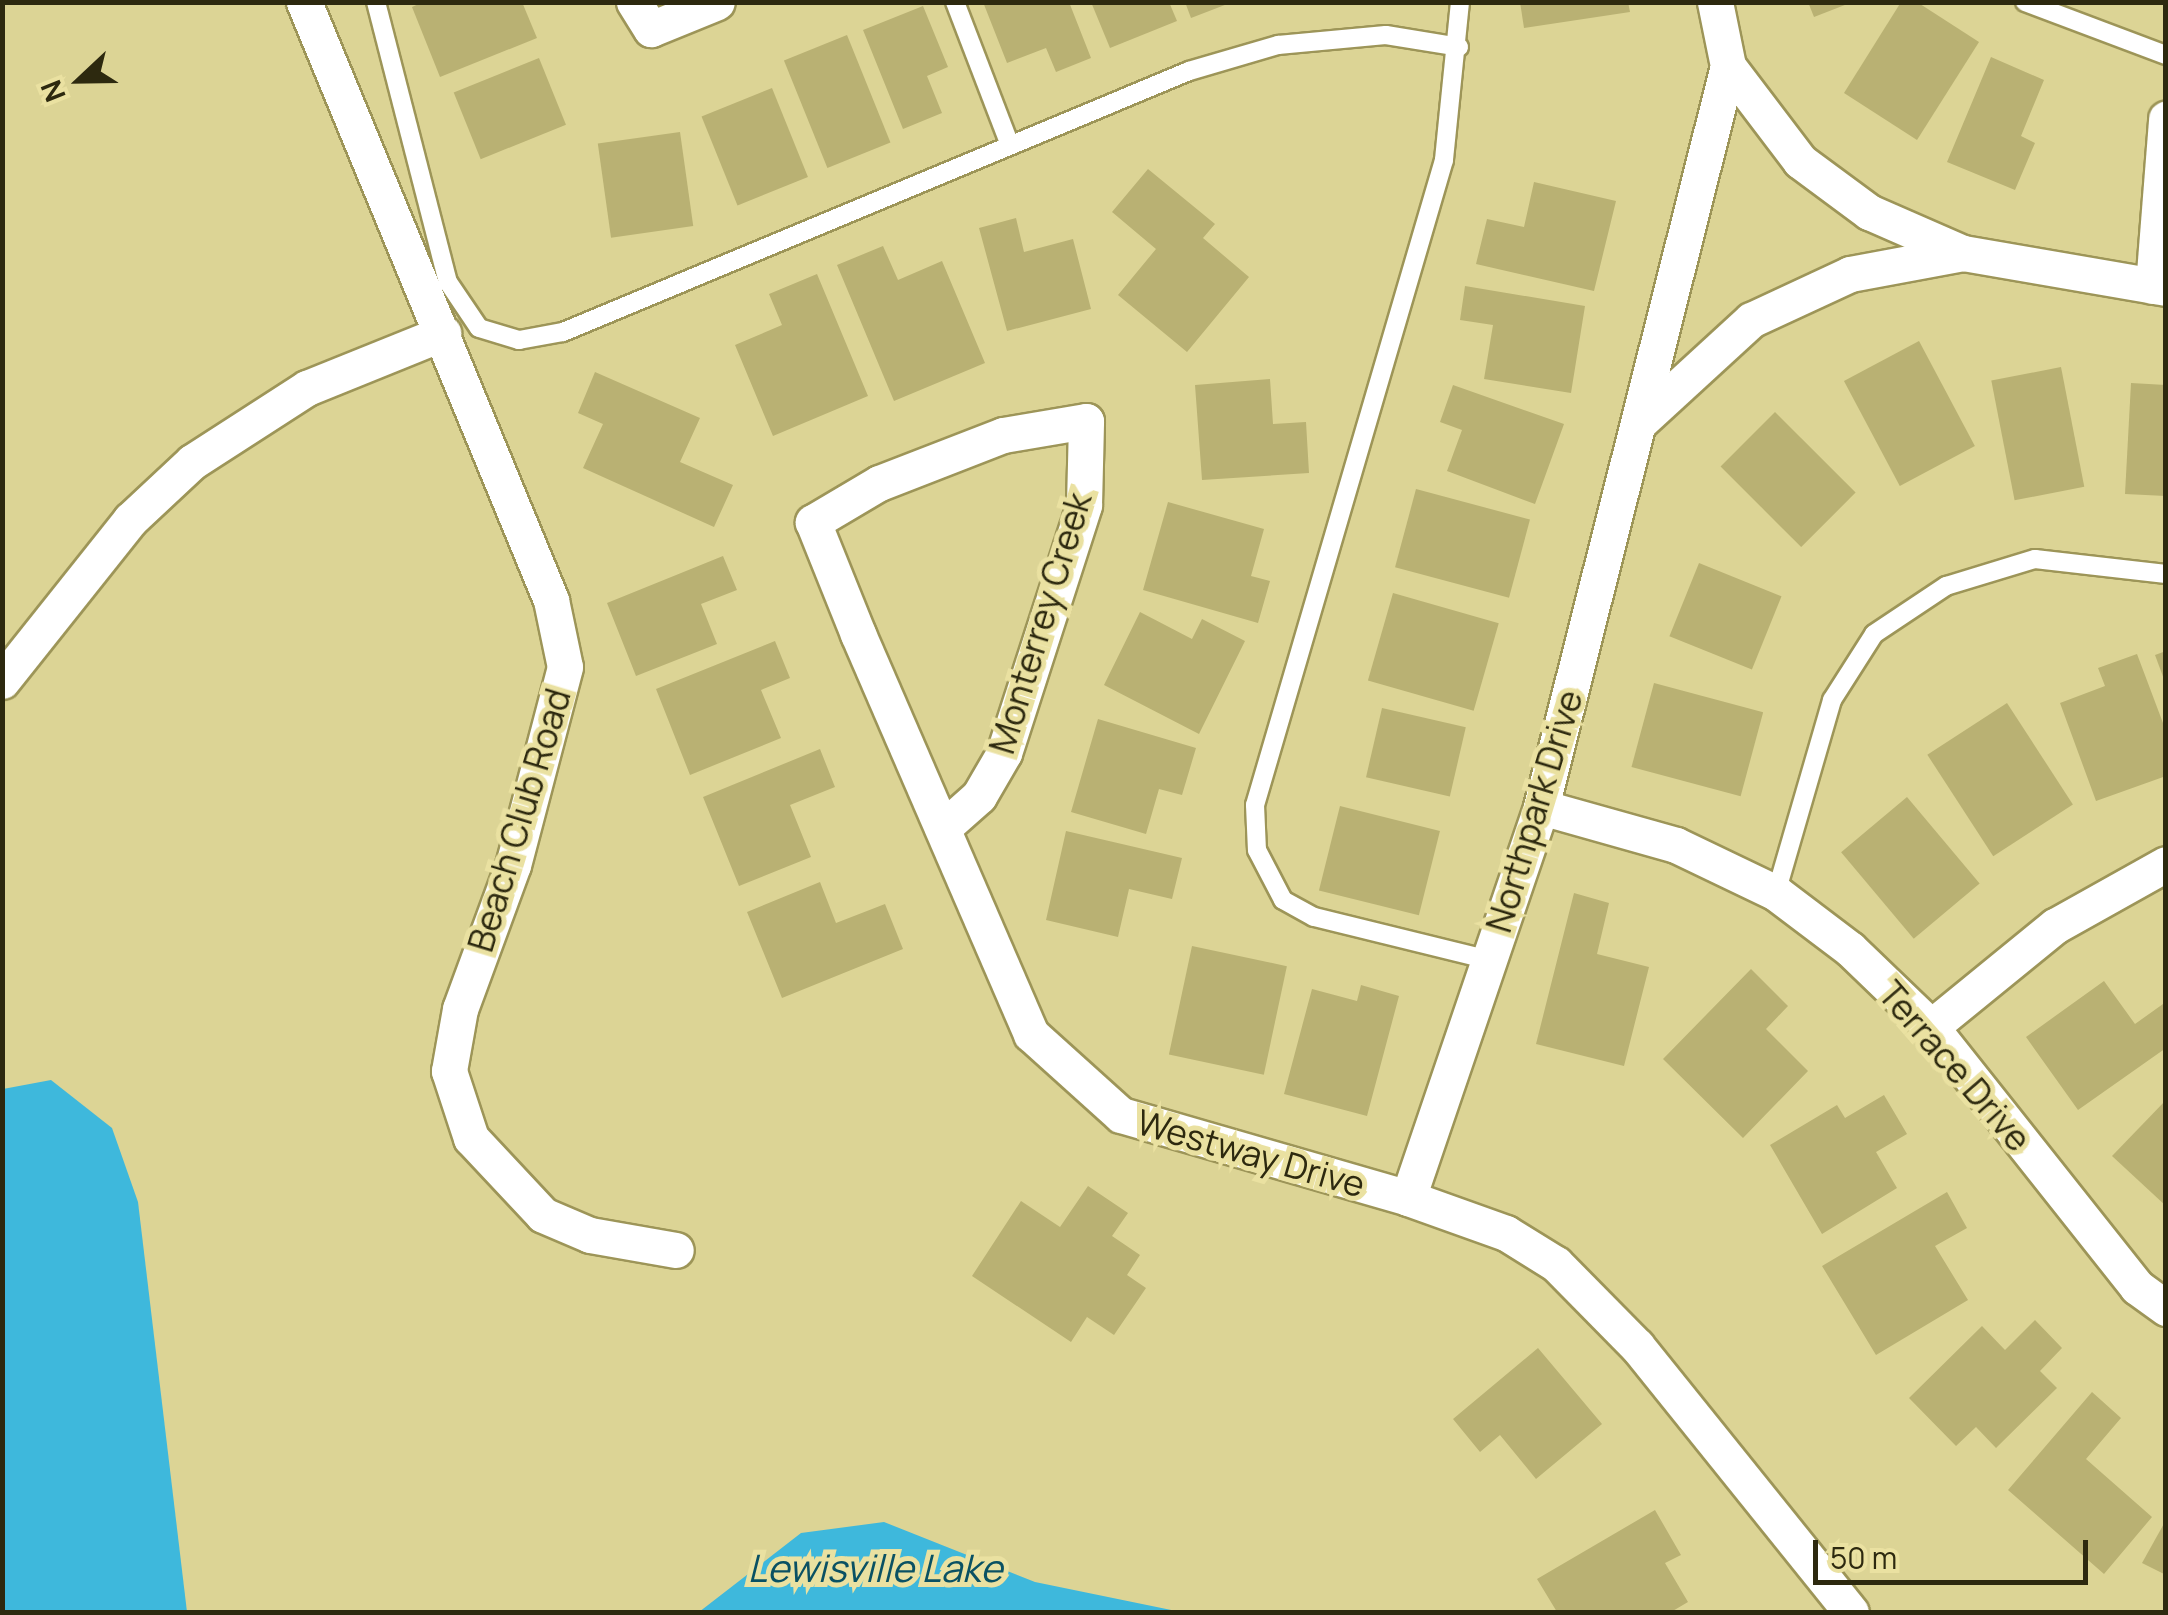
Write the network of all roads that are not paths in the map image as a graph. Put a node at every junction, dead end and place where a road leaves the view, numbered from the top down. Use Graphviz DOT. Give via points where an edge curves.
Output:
graph roads {
  1 [pos="304,2"];
  2 [pos="376,2"];
  3 [pos="717,2"];
  4 [pos="955,2"];
  5 [pos="1460,2"];
  6 [pos="1715,2"];
  7 [pos="2025,2"];
  8 [pos="642,16"];
  9 [pos="1459,46"];
  10 [pos="2166,54"];
  11 [pos="1728,66"];
  12 [pos="2166,118"];
  13 [pos="1010,144"];
  14 [pos="1963,253"];
  15 [pos="2159,287"];
  16 [pos="443,333"];
  17 [pos="1642,420"];
  18 [pos="1003,435"];
  19 [pos="2166,574"];
  20 [pos="2,681"];
  21 [pos="1541,807"];
  22 [pos="943,828"];
  23 [pos="2161,876"];
  24 [pos="1776,893"];
  25 [pos="1489,960"];
  26 [pos="1931,1027"];
  27 [pos="1408,1198"];
  28 [pos="676,1250"];
  29 [pos="2166,1308"];
  30 [pos="1851,1612"];
  1 -- 16 [label="street, Beach Club Road"];
  2 -- 13 [label="lane" via="448,282 479,328 519,340 563,332"];
  3 -- 8 [label="street"];
  4 -- 13 [label="lane"];
  5 -- 9 [label="lane"];
  6 -- 11 [label="street"];
  7 -- 10 [label="lane"];
  9 -- 13 [label="lane" via="1386,34 1278,45"];
  9 -- 25 [label="lane" via="1444,160 1255,805 1257,850 1283,900 1314,917"];
  11 -- 14 [label="street" via="1800,161 1869,212"];
  11 -- 17 [label="street, Northpark Drive"];
  12 -- 15 [label="street"];
  14 -- 15 [label="street"];
  14 -- 17 [label="street" via="1850,274 1751,320"];
  16 -- 20 [label="street" via="307,388 192,462 130,520"];
  16 -- 28 [label="street, Beach Club Road" via="551,600 565,667 450,1070 472,1138 543,1214 590,1234"];
  17 -- 21 [label="street, Northpark Drive"];
  18 -- 22 [label="street, Monterrey Creek" via="1086,421 1084,505 1004,753 978,796"];
  18 -- 22 [label="street, Westway Drive" via="879,482 813,522"];
  19 -- 24 [label="lane" via="2035,559 1946,586 1874,634 1832,700"];
  21 -- 24 [label="street, Terrace Drive" via="1676,846"];
  21 -- 25 [label="street, Northpark Drive"];
  22 -- 27 [label="street, Westway Drive" via="1031,1034 1072,1078 1121,1115"];
  23 -- 26 [label="street" via="2056,926"];
  24 -- 26 [label="street, Terrace Drive"];
  25 -- 27 [label="street, Northpark Drive"];
  26 -- 29 [label="street, Terrace Drive" via="2137,1287"];
  27 -- 30 [label="street, Westway Drive" via="1506,1233 1599,1304"];
}
